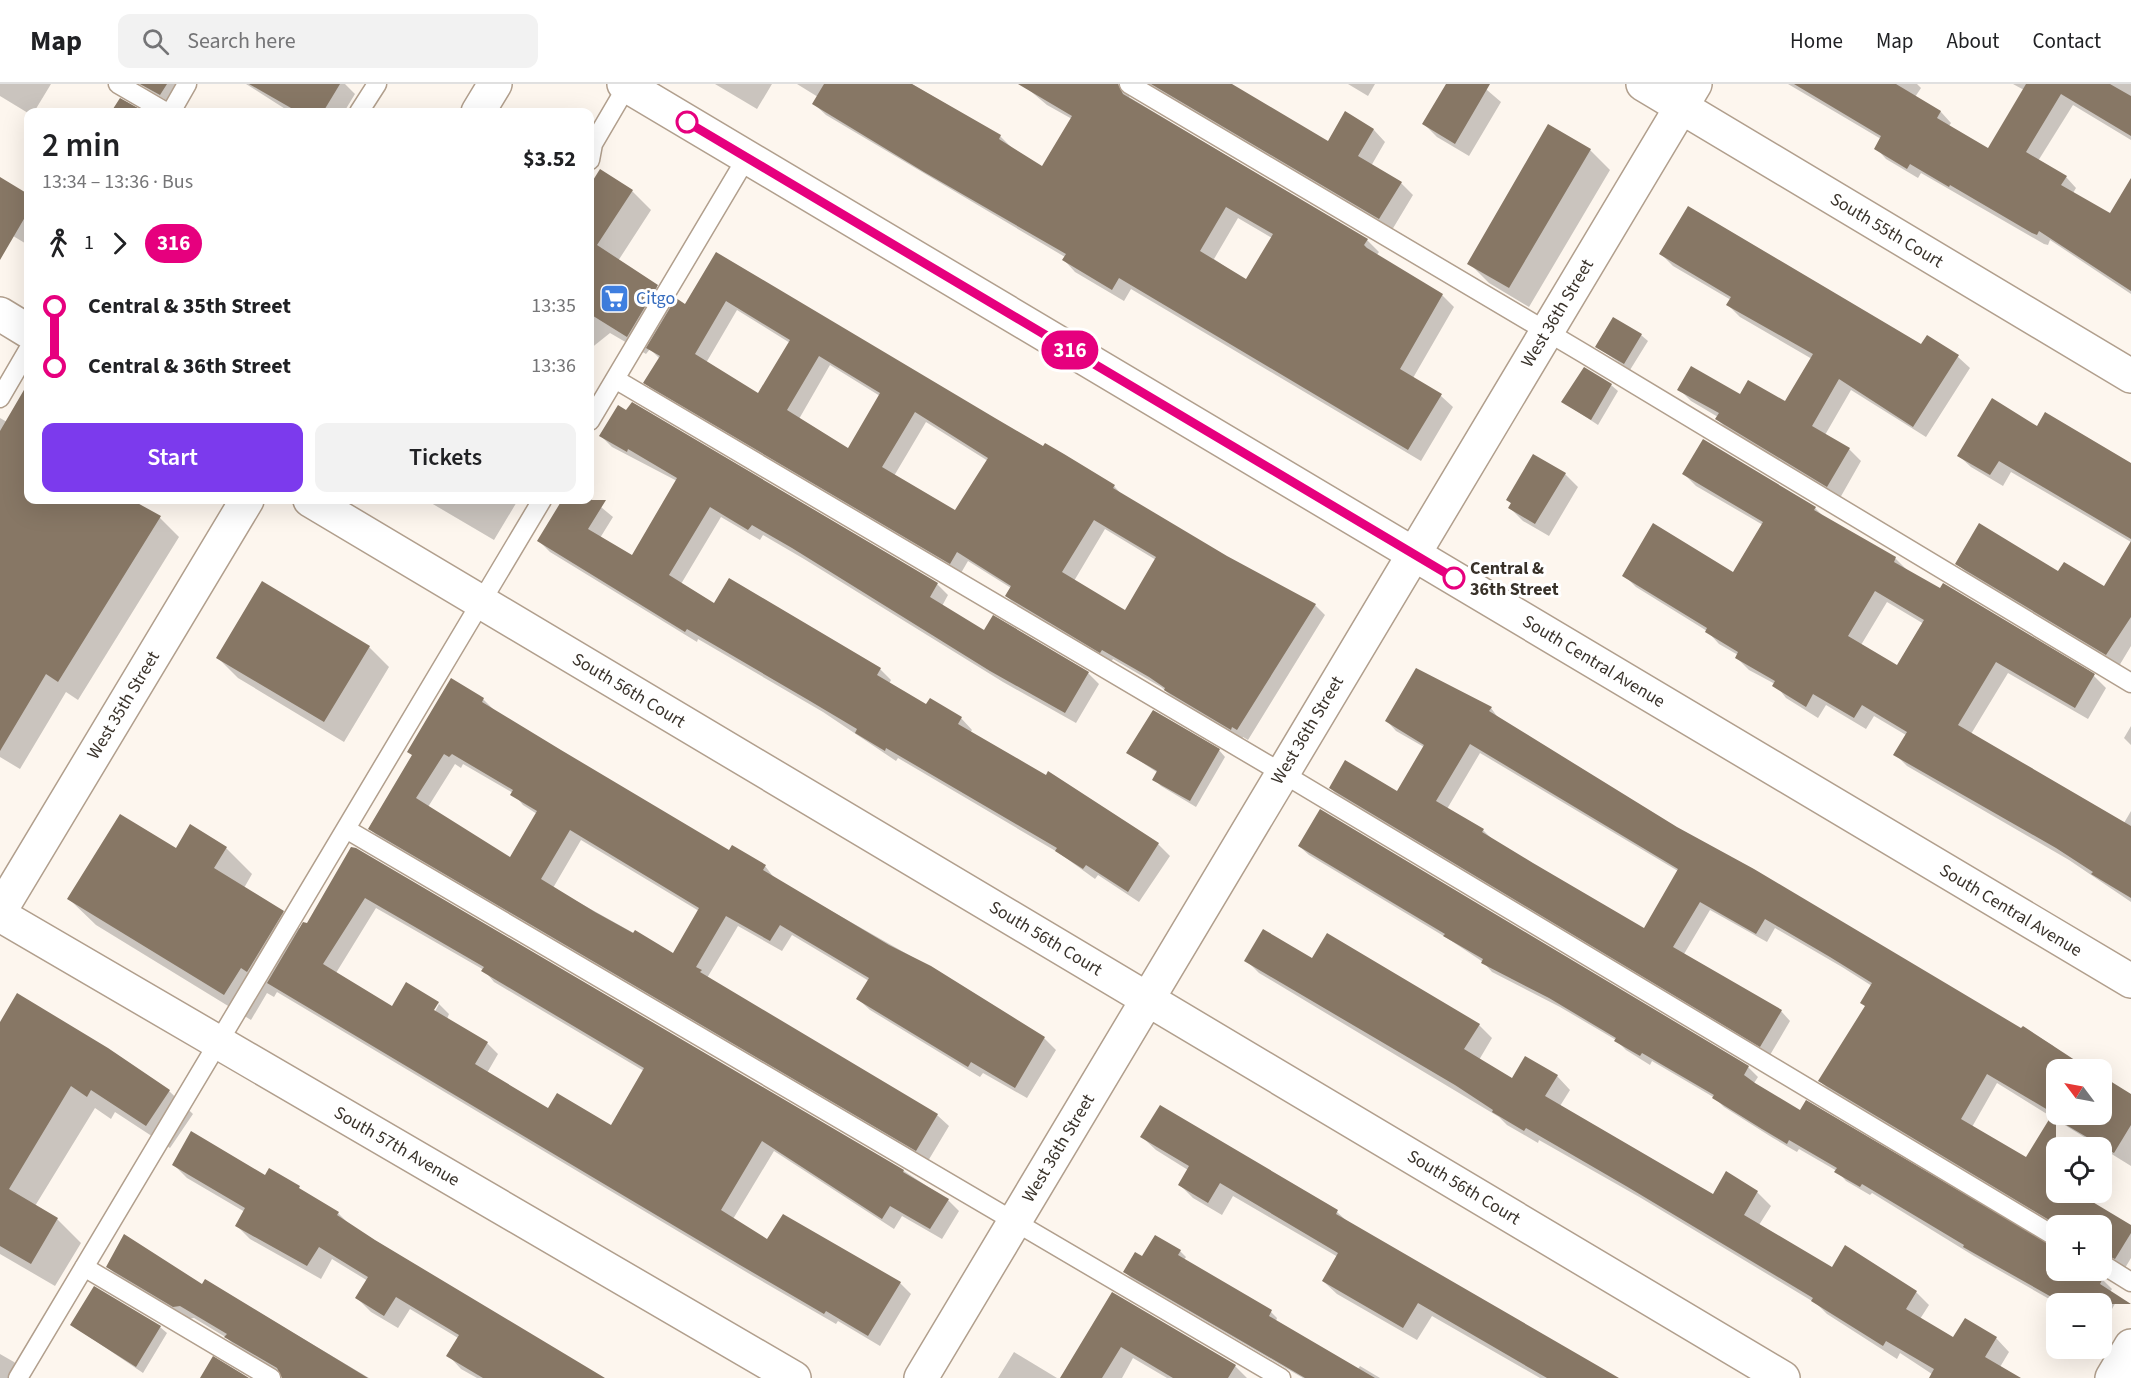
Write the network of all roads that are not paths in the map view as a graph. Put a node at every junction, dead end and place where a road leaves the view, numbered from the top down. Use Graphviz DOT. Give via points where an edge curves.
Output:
graph roads {
  1 [pos="118,84"];
  2 [pos="188,84"];
  3 [pos="377,84"];
  4 [pos="495,84"];
  5 [pos="1129,84"];
  6 [pos="1642,84"];
  7 [pos="626,85"];
  8 [pos="1688,95"];
  9 [pos="159,108"];
  10 [pos="173,108"];
  11 [pos="362,108"];
  12 [pos="480,108"];
  13 [pos="594,144"];
  14 [pos="747,158"];
  15 [pos="0,314"];
  16 [pos="24,329"];
  17 [pos="1546,331"];
  18 [pos="24,357"];
  19 [pos="2131,376"];
  20 [pos="615,379"];
  21 [pos="0,398"];
  22 [pos="594,414"];
  23 [pos="245,504"];
  24 [pos="317,504"];
  25 [pos="540,504"];
  26 [pos="1412,553"];
  27 [pos="481,602"];
  28 [pos="2131,683"];
  29 [pos="1282,773"];
  30 [pos="346,829"];
  31 [pos="0,913"];
  32 [pos="2131,981"];
  33 [pos="1148,999"];
  34 [pos="219,1042"];
  35 [pos="1015,1221"];
  36 [pos="2046,1231"];
  37 [pos="84,1267"];
  38 [pos="2112,1270"];
  39 [pos="2131,1282"];
  40 [pos="2131,1346"];
  41 [pos="18,1378"];
  42 [pos="271,1378"];
  43 [pos="794,1378"];
  44 [pos="921,1378"];
  45 [pos="1281,1378"];
  46 [pos="1783,1378"];
  47 [pos="2112,1378"];
  1 -- 9 [label="lane"];
  2 -- 10 [label="lane"];
  3 -- 11 [label="lane"];
  4 -- 12 [label="street"];
  5 -- 17 [label="lane"];
  6 -- 8 [label="street, South 55th Court"];
  7 -- 13 [label="lane"];
  7 -- 14 [label="street, South Central Avenue"];
  8 -- 17 [label="street, West 36th Street"];
  8 -- 19 [label="street, South 55th Court"];
  14 -- 20 [label="lane"];
  14 -- 26 [label="street, South Central Avenue"];
  15 -- 16 [label="street"];
  17 -- 26 [label="street, West 36th Street"];
  17 -- 28 [label="lane"];
  18 -- 21 [label="lane"];
  20 -- 22 [label="lane"];
  20 -- 29 [label="lane"];
  23 -- 31 [label="street, West 35th Street"];
  24 -- 27 [label="street, South 56th Court"];
  25 -- 27 [label="lane"];
  26 -- 29 [label="street, West 36th Street"];
  26 -- 32 [label="street, South Central Avenue"];
  27 -- 30 [label="lane"];
  27 -- 33 [label="street, South 56th Court"];
  29 -- 33 [label="street, West 36th Street"];
  29 -- 36 [label="lane"];
  30 -- 34 [label="lane"];
  30 -- 35 [label="lane"];
  31 -- 34 [label="street, South 57th Avenue"];
  33 -- 35 [label="street, West 36th Street"];
  33 -- 46 [label="street, South 56th Court"];
  34 -- 37 [label="lane"];
  34 -- 43 [label="street, South 57th Avenue"];
  35 -- 44 [label="street, West 36th Street"];
  35 -- 45 [label="lane"];
  37 -- 41 [label="lane"];
  37 -- 42 [label="lane"];
  38 -- 39 [label="lane"];
  40 -- 47 [label="street"];
}
